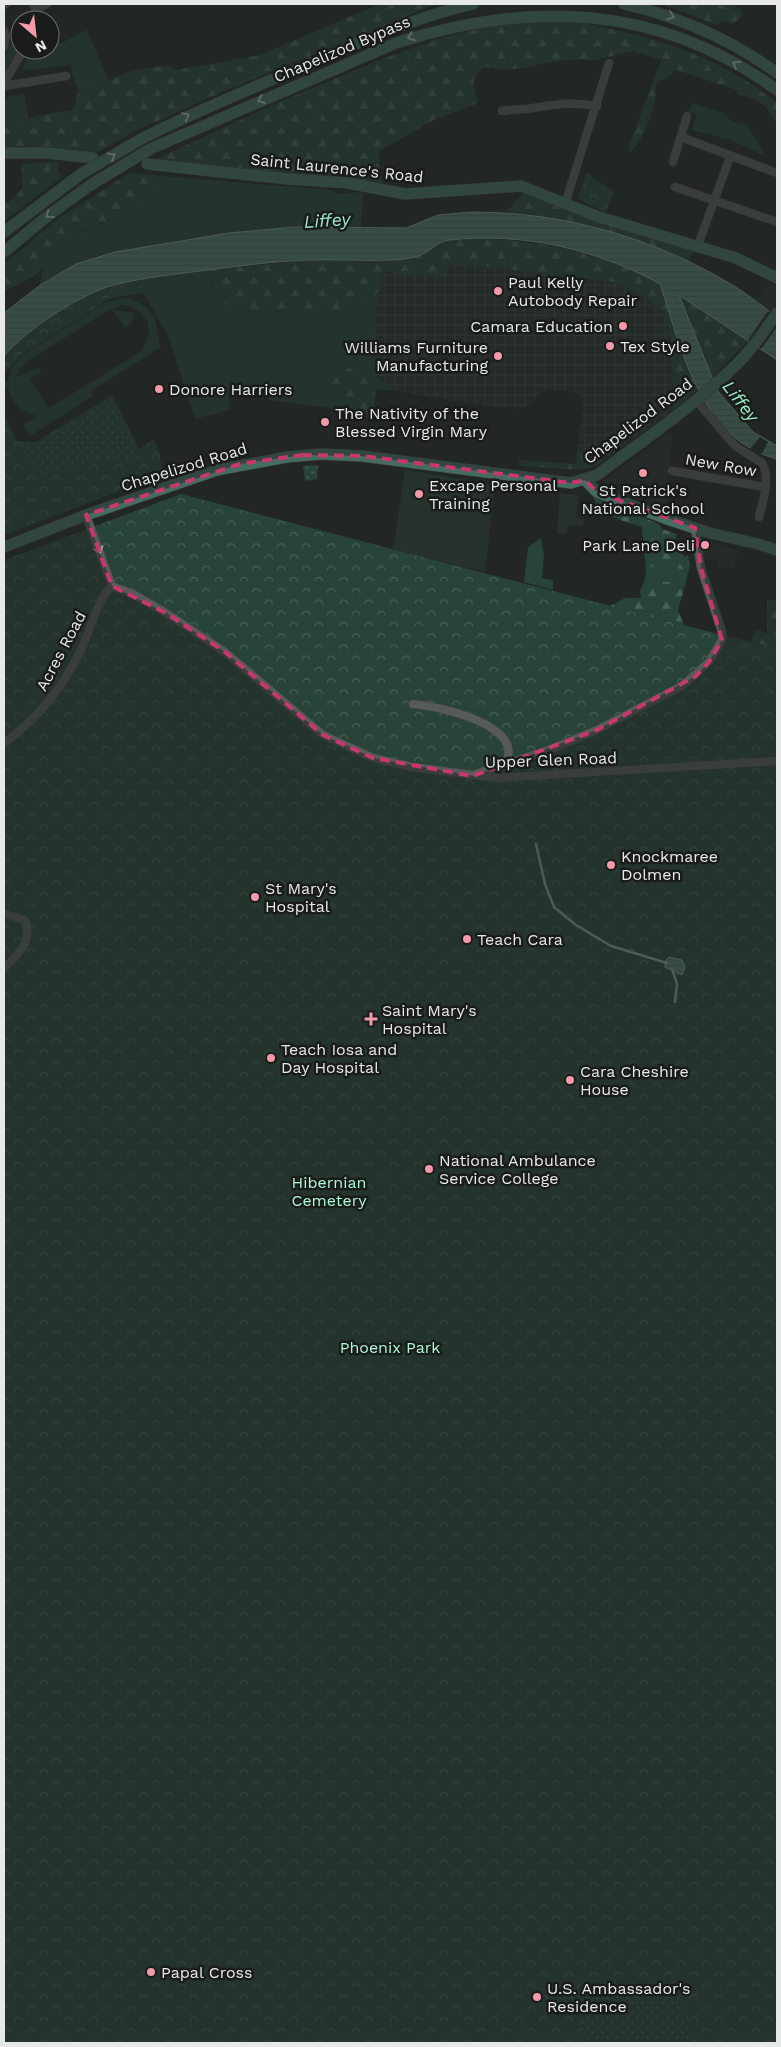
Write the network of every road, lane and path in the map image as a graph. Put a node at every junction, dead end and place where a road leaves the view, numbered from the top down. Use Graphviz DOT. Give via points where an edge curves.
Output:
graph roads {
  1 [pos="48,4"];
  2 [pos="473,4"];
  3 [pos="624,4"];
  4 [pos="35,7"];
  5 [pos="4,31"];
  6 [pos="4,46"];
  7 [pos="17,60"];
  8 [pos="609,63"];
  9 [pos="777,73"];
  10 [pos="66,76"];
  11 [pos="4,84"];
  12 [pos="777,90"];
  13 [pos="597,106"];
  14 [pos="502,111"];
  15 [pos="687,116"];
  16 [pos="681,137"];
  17 [pos="4,153"];
  18 [pos="730,157"];
  19 [pos="93,158"];
  20 [pos="673,162"];
  21 [pos="147,164"];
  22 [pos="777,173"];
  23 [pos="674,187"];
  24 [pos="714,200"];
  25 [pos="565,204"];
  26 [pos="777,222"];
  27 [pos="4,232"];
  28 [pos="698,245"];
  29 [pos="4,252"];
  30 [pos="777,278"];
  31 [pos="777,314"];
  32 [pos="697,398"];
  33 [pos="672,471"];
  34 [pos="584,480"];
  35 [pos="765,487"];
  36 [pos="86,515"];
  37 [pos="759,517"];
  38 [pos="695,528"];
  39 [pos="4,547"];
  40 [pos="777,550"];
  41 [pos="112,586"];
  42 [pos="413,704"];
  43 [pos="4,743"];
  44 [pos="777,761"];
  45 [pos="504,765"];
  46 [pos="473,776"];
  47 [pos="4,914"];
  48 [pos="4,968"];
  1 -- 4 [label="street"];
  27 -- 2 [label="main road, Chapelizod Bypass, one-way, bridge" via="81,174 200,110 372,37 452,8"];
  3 -- 9 [label="main road, one-way" via="707,30"];
  5 -- 6 [label="street"];
  7 -- 11 [label="street"];
  8 -- 13 [label="street"];
  10 -- 11 [label="street"];
  12 -- 29 [label="main road, Chapelizod Bypass, one-way, bridge" via="730,60 671,32 587,15 520,13 490,16 426,31 150,149 89,186"];
  13 -- 14 [label="street" via="561,102"];
  13 -- 25 [label="street"];
  15 -- 16 [label="street"];
  16 -- 18 [label="street" via="725,152"];
  16 -- 20 [label="street"];
  17 -- 19 [label="main road"];
  18 -- 22 [label="street"];
  18 -- 24 [label="street"];
  21 -- 25 [label="main road, Saint Laurence's Road" via="348,183 405,194 522,186"];
  23 -- 24 [label="street"];
  24 -- 26 [label="street"];
  24 -- 28 [label="street"];
  25 -- 28 [label="main road, Saint Laurence's Road"];
  28 -- 30 [label="main road, Saint Laurence's Road" via="736,258"];
  31 -- 32 [label="main road, Chapelizod Road" via="752,347"];
  32 -- 34 [label="main road, Chapelizod Road" via="597,474"];
  32 -- 35 [label="street" via="734,446 762,463"];
  33 -- 35 [label="street, New Row"];
  34 -- 36 [label="main road, Chapelizod Road" via="571,483 362,456 302,455 217,470"];
  34 -- 38 [label="main road" via="598,492"];
  35 -- 37 [label="street"];
  36 -- 39 [label="main road, Chapelizod Road"];
  36 -- 41 [label="street, one-way"];
  38 -- 40 [label="main road"];
  38 -- 45 [label="street" via="701,568 722,629 722,640 710,662 682,686 597,730"];
  41 -- 43 [label="street, Acres Road" via="80,652 47,706"];
  41 -- 46 [label="street, Upper Glen Road" via="150,604 225,652 323,735 373,758 412,768"];
  42 -- 45 [label="street" via="435,706 482,723 501,734 509,746 510,756"];
  44 -- 46 [label="street, Upper Glen Road" via="537,777"];
  45 -- 46 [label="street"];
  47 -- 48 [label="street" via="25,920 29,932 28,941"];
}
